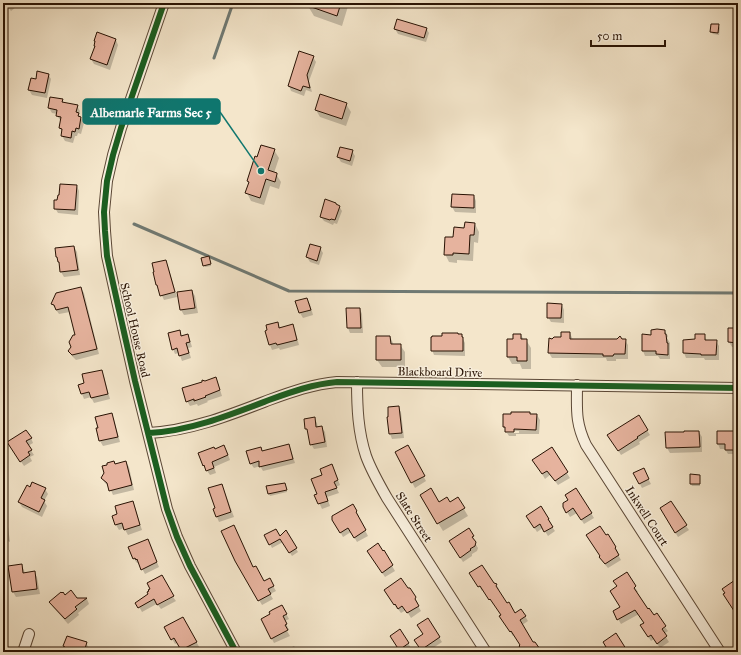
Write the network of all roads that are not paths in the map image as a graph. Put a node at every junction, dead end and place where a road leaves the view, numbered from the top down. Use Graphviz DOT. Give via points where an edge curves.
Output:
graph roads {
  1 [pos="164,3"];
  2 [pos="357,382"];
  3 [pos="577,385"];
  4 [pos="738,388"];
  5 [pos="148,433"];
  6 [pos="29,634"];
  7 [pos="23,652"];
  8 [pos="236,652"];
  9 [pos="486,652"];
  10 [pos="720,652"];
  1 -- 5 [label="street, School House Road" via="119,135 107,181 104,207 107,256"];
  2 -- 3 [label="street, Blackboard Drive"];
  2 -- 5 [label="street, Blackboard Drive" via="312,385 199,425"];
  2 -- 9 [label="street, Slate Street" via="357,411 362,441 375,477"];
  3 -- 4 [label="street, Blackboard Drive"];
  3 -- 10 [label="street, Inkwell Court" via="576,416 586,445"];
  5 -- 8 [label="street, School House Road" via="167,509 177,537"];
  6 -- 7 [label="street"];
}
